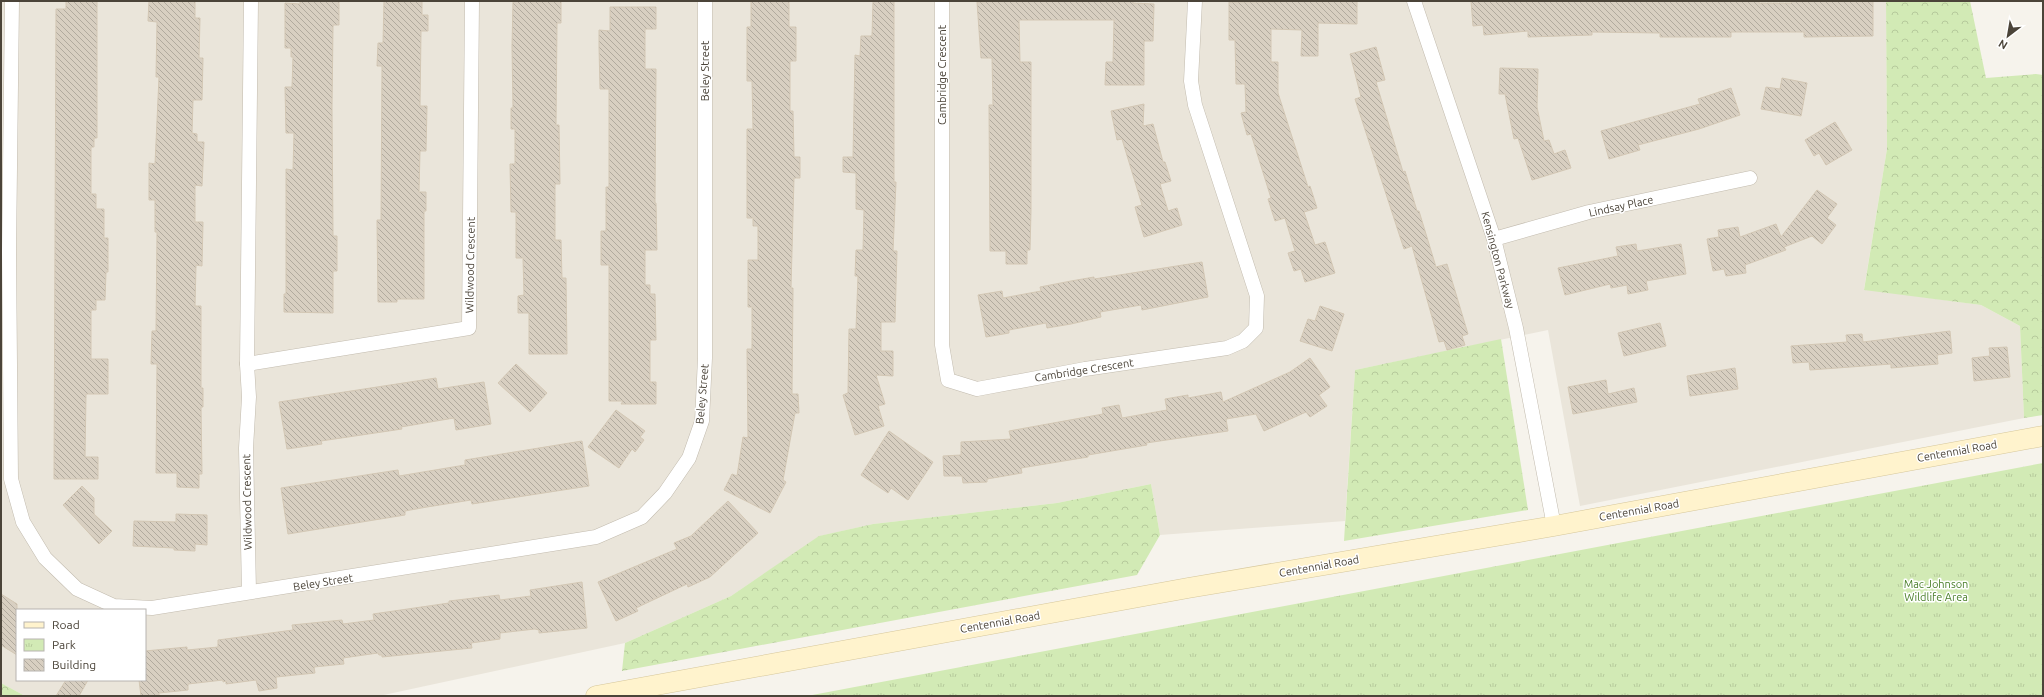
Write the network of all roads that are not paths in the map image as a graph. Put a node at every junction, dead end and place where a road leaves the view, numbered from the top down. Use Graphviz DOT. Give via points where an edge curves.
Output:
graph roads {
  1 [pos="12,1"];
  2 [pos="251,1"];
  3 [pos="472,1"];
  4 [pos="705,1"];
  5 [pos="942,1"];
  6 [pos="1195,1"];
  7 [pos="1414,1"];
  8 [pos="1750,178"];
  9 [pos="1494,239"];
  10 [pos="5,250"];
  11 [pos="247,364"];
  12 [pos="2043,436"];
  13 [pos="1554,526"];
  14 [pos="249,591"];
  15 [pos="596,696"];
  1 -- 10 [label="street, Beley Street"];
  2 -- 11 [label="street, Wildwood Crescent"];
  3 -- 11 [label="street, Wildwood Crescent" via="469,328"];
  4 -- 14 [label="street, Beley Street" via="705,350 702,421 689,458 665,493 642,517 596,537 284,588"];
  5 -- 6 [label="street, Cambridge Crescent" via="942,345 948,380 976,388 1227,348 1243,341 1256,328 1257,296 1195,105 1191,81"];
  7 -- 9 [label="street, Kensington Parkway"];
  8 -- 9 [label="street, Lindsay Place" via="1589,212"];
  9 -- 13 [label="street, Kensington Parkway" via="1516,328"];
  10 -- 14 [label="street, Beley Street" via="11,479 22,522 45,558 77,589 114,606 152,608"];
  11 -- 14 [label="street, Wildwood Crescent"];
  12 -- 13 [label="main road, Centennial Road"];
  13 -- 15 [label="main road, Centennial Road" via="1196,587"];
}
